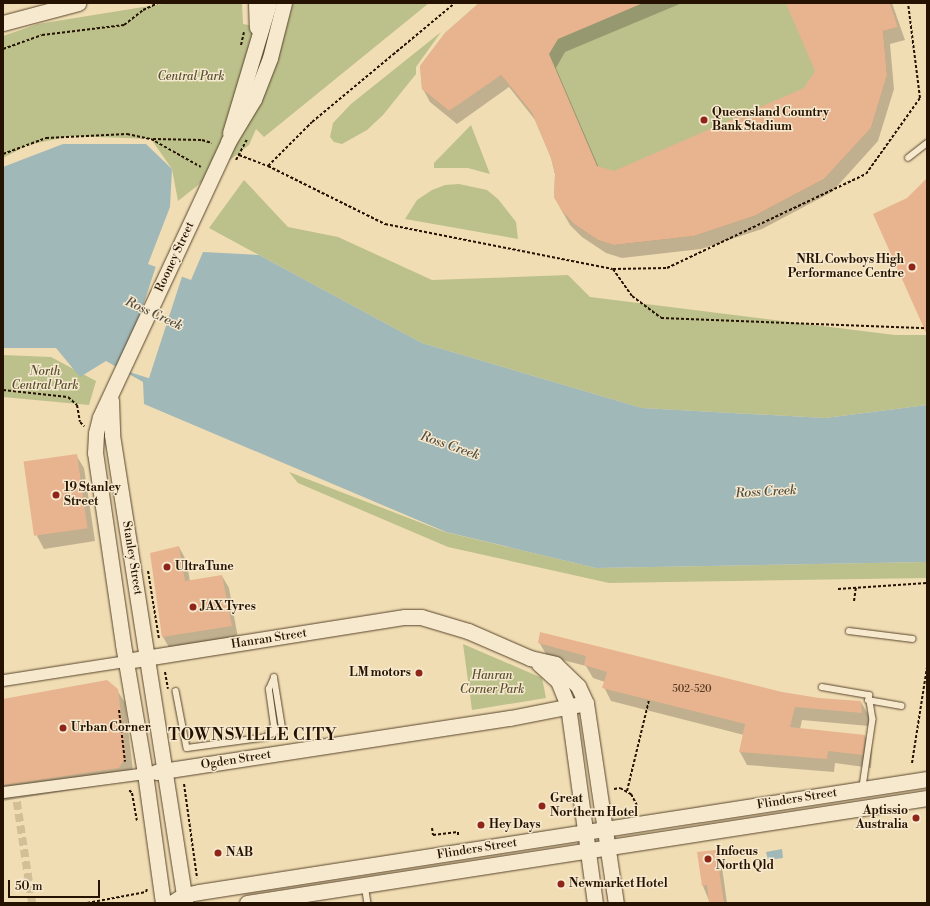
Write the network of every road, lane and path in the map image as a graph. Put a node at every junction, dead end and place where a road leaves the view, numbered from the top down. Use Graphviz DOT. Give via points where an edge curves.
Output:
graph roads {
  1 [pos="78,3"];
  2 [pos="158,3"];
  3 [pos="256,3"];
  4 [pos="269,3"];
  5 [pos="284,3"];
  6 [pos="455,3"];
  7 [pos="908,3"];
  8 [pos="3,23"];
  9 [pos="3,48"];
  10 [pos="254,54"];
  11 [pos="151,139"];
  12 [pos="221,143"];
  13 [pos="927,143"];
  14 [pos="3,154"];
  15 [pos="238,155"];
  16 [pos="908,158"];
  17 [pos="268,166"];
  18 [pos="204,168"];
  19 [pos="613,269"];
  20 [pos="927,328"];
  21 [pos="3,390"];
  22 [pos="112,393"];
  23 [pos="86,429"];
  24 [pos="114,451"];
  25 [pos="95,453"];
  26 [pos="927,583"];
  27 [pos="856,587"];
  28 [pos="838,588"];
  29 [pos="854,601"];
  30 [pos="848,631"];
  31 [pos="912,639"];
  32 [pos="148,658"];
  33 [pos="530,658"];
  34 [pos="126,661"];
  35 [pos="927,667"];
  36 [pos="3,680"];
  37 [pos="822,687"];
  38 [pos="176,691"];
  39 [pos="868,698"];
  40 [pos="649,700"];
  41 [pos="118,703"];
  42 [pos="586,703"];
  43 [pos="568,706"];
  44 [pos="901,706"];
  45 [pos="267,737"];
  46 [pos="125,762"];
  47 [pos="912,763"];
  48 [pos="165,771"];
  49 [pos="145,773"];
  50 [pos="927,779"];
  51 [pos="184,784"];
  52 [pos="614,789"];
  53 [pos="863,789"];
  54 [pos="627,791"];
  55 [pos="3,792"];
  56 [pos="927,798"];
  57 [pos="638,808"];
  58 [pos="432,828"];
  59 [pos="605,828"];
  60 [pos="585,832"];
  61 [pos="458,836"];
  62 [pos="608,846"];
  63 [pos="587,850"];
  64 [pos="197,878"];
  65 [pos="365,885"];
  66 [pos="147,886"];
  67 [pos="185,899"];
  68 [pos="87,903"];
  69 [pos="163,903"];
  70 [pos="172,903"];
  71 [pos="247,903"];
  72 [pos="368,903"];
  73 [pos="595,903"];
  74 [pos="616,903"];
  1 -- 8 [label="main road"];
  2 -- 9 [label="path" via="143,10 124,25 42,34"];
  3 -- 10 [label="main road"];
  4 -- 10 [label="main road, Rooney Street"];
  5 -- 12 [label="main road, Rooney Street" via="264,76 248,112"];
  6 -- 17 [label="path" via="307,126"];
  7 -- 19 [label="path" via="920,98 866,174 667,268"];
  10 -- 12 [label="main road, Rooney Street"];
  11 -- 12 [label="path"];
  11 -- 14 [label="path" via="127,134 46,138"];
  11 -- 18 [label="path"];
  12 -- 22 [label="main road, Rooney Street" via="174,259"];
  13 -- 16 [label="lane"];
  15 -- 17 [label="path"];
  17 -- 19 [label="path" via="386,224"];
  19 -- 20 [label="path" via="632,296 661,318"];
  21 -- 23 [label="path" via="68,397 77,406 80,422"];
  22 -- 24 [label="main road, Stanley Street" via="110,412"];
  22 -- 25 [label="main road, Stanley Street" via="99,421"];
  24 -- 25 [label="main road" via="107,444 103,444"];
  24 -- 32 [label="main road, Stanley Street"];
  25 -- 34 [label="main road, Stanley Street"];
  26 -- 27 [label="path"];
  27 -- 28 [label="path"];
  27 -- 29 [label="path"];
  30 -- 31 [label="lane"];
  32 -- 33 [label="main road, Hanran Street" via="405,617 421,617 468,631"];
  32 -- 34 [label="main road, Hanran Street"];
  32 -- 48 [label="main road, Stanley Street"];
  33 -- 42 [label="main road, Hanran Street" via="560,668 578,686"];
  33 -- 43 [label="main road, Hanran Street" via="552,674 564,691"];
  34 -- 36 [label="street, Hanran Street"];
  34 -- 49 [label="main road, Stanley Street"];
  35 -- 47 [label="path"];
  37 -- 39 [label="lane"];
  38 -- 45 [label="lane" via="187,748"];
  39 -- 44 [label="lane"];
  39 -- 53 [label="lane" via="873,719"];
  40 -- 54 [label="path"];
  41 -- 46 [label="path"];
  42 -- 43 [label="main road, Ogden Street"];
  42 -- 59 [label="main road, Hanran Street"];
  43 -- 48 [label="main road, Ogden Street" via="510,718"];
  43 -- 60 [label="main road, Hanran Street"];
  45 -- 45 [label="lane" via="274,726 269,689 274,678 282,728"];
  48 -- 49 [label="main road, Ogden Street"];
  48 -- 67 [label="main road, Stanley Street"];
  49 -- 55 [label="street, Ogden Street"];
  49 -- 69 [label="main road, Stanley Street"];
  50 -- 53 [label="main road, Flinders Street"];
  51 -- 64 [label="path"];
  52 -- 54 [label="path"];
  53 -- 59 [label="main road, Flinders Street"];
  54 -- 57 [label="path"];
  56 -- 62 [label="main road, Flinders Street"];
  58 -- 61 [label="path" via="433,835 458,832"];
  59 -- 60 [label="main road, Flinders Street"];
  59 -- 62 [label="main road, Hanran Street"];
  60 -- 63 [label="main road, Hanran Street"];
  60 -- 67 [label="main road, Flinders Street"];
  62 -- 63 [label="main road, Flinders Street"];
  62 -- 74 [label="main road, Hanran Street"];
  63 -- 65 [label="main road, Flinders Street"];
  63 -- 73 [label="main road, Hanran Street"];
  65 -- 71 [label="main road, Flinders Street"];
  65 -- 72 [label="lane"];
  66 -- 68 [label="path" via="146,892"];
  67 -- 70 [label="main road, Flinders Street"];
}
